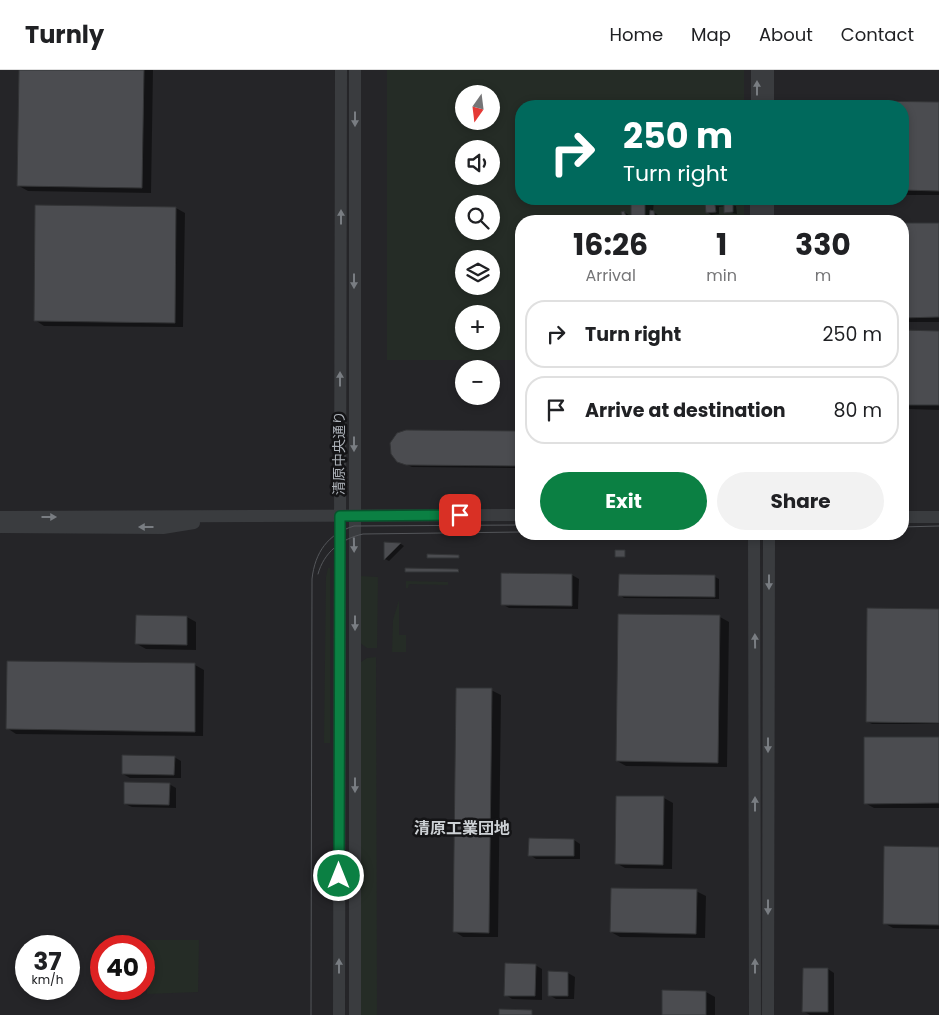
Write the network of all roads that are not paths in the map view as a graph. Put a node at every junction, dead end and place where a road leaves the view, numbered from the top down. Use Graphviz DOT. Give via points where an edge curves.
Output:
graph roads {
  1 [pos="342,70"];
  2 [pos="355,70"];
  3 [pos="757,70"];
  4 [pos="768,70"];
  5 [pos="757,100"];
  6 [pos="768,100"];
  7 [pos="515,515"];
  8 [pos="246,516"];
  9 [pos="340,516"];
  10 [pos="354,516"];
  11 [pos="0,517"];
  12 [pos="909,517"];
  13 [pos="939,517"];
  14 [pos="0,527"];
  15 [pos="754,540"];
  16 [pos="769,540"];
  17 [pos="339,1015"];
  18 [pos="354,1015"];
  19 [pos="755,1015"];
  20 [pos="768,1015"];
  9 -- 1 [label="street, 清原中央通り, one-way"];
  2 -- 10 [label="street, 清原中央通り, one-way"];
  5 -- 3 [label="street, one-way"];
  4 -- 6 [label="street"];
  7 -- 10 [label="street"];
  8 -- 9 [label="street"];
  11 -- 8 [label="street, one-way"];
  8 -- 14 [label="street, one-way" via="163,528"];
  9 -- 10 [label="street"];
  17 -- 9 [label="street, 清原中央通り, one-way"];
  10 -- 18 [label="street, 清原中央通り, one-way"];
  12 -- 13 [label="street"];
  19 -- 15 [label="street, one-way"];
  16 -- 20 [label="street, one-way"];
}
